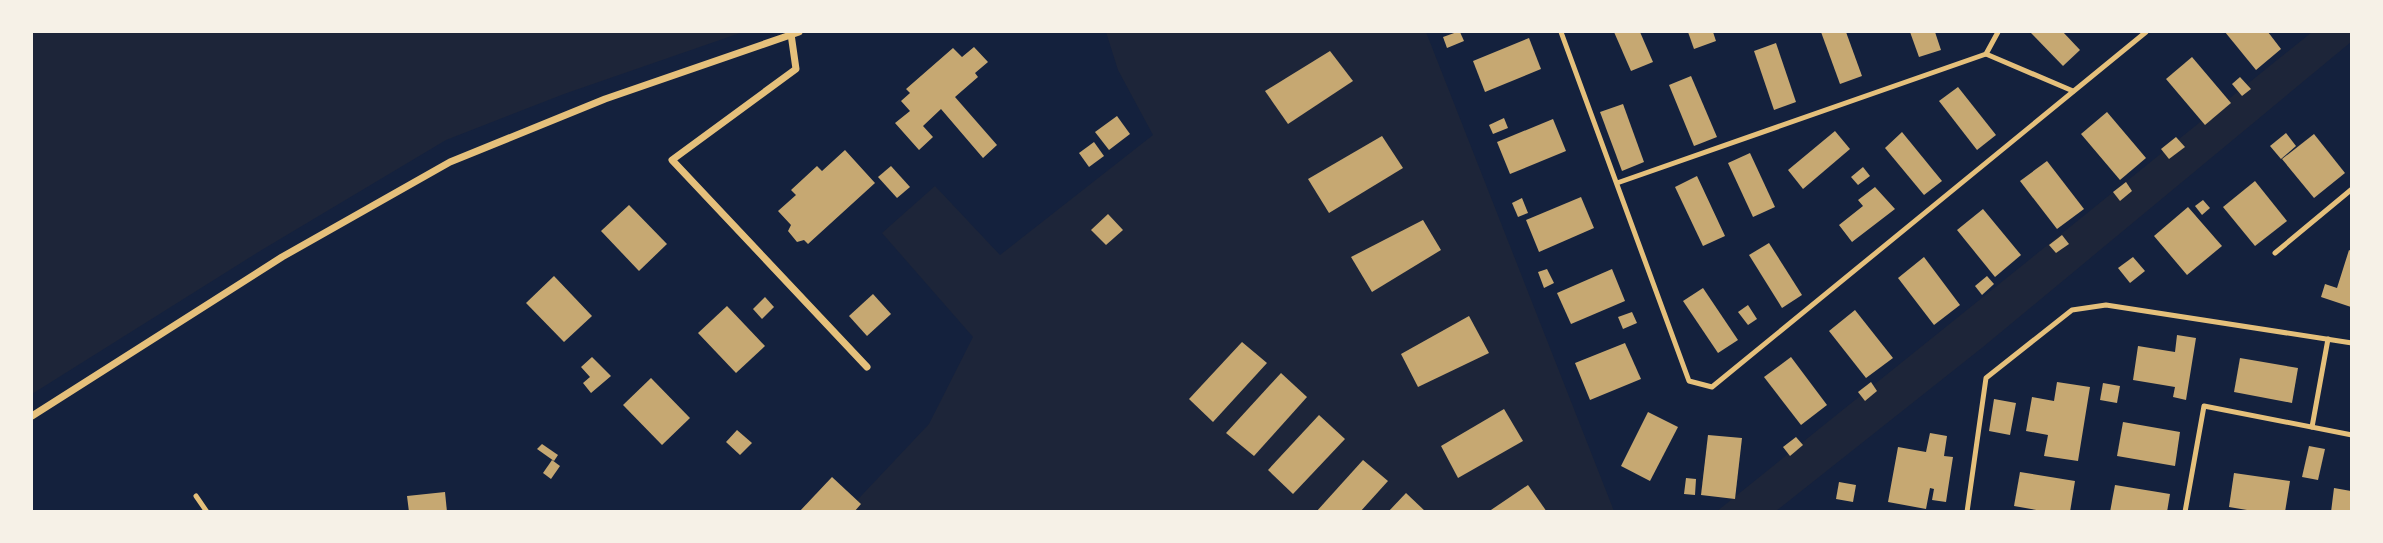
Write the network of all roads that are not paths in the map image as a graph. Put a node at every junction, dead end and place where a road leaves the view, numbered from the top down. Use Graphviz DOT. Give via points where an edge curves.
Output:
graph roads {
  1 [pos="1561,32"];
  2 [pos="1998,32"];
  3 [pos="2146,32"];
  4 [pos="795,33"];
  5 [pos="1986,54"];
  6 [pos="2073,91"];
  7 [pos="1616,183"];
  8 [pos="2351,190"];
  9 [pos="2275,253"];
  10 [pos="2328,339"];
  11 [pos="2351,343"];
  12 [pos="867,367"];
  13 [pos="32,416"];
  14 [pos="2312,427"];
  15 [pos="2351,435"];
  16 [pos="196,496"];
  17 [pos="207,512"];
  18 [pos="1967,512"];
  19 [pos="2185,512"];
  1 -- 7 [label="lane"];
  2 -- 5 [label="lane"];
  3 -- 6 [label="lane"];
  4 -- 12 [label="street" via="796,69 672,160"];
  4 -- 13 [label="street" via="605,99 450,162 282,257"];
  5 -- 6 [label="lane"];
  5 -- 7 [label="lane"];
  6 -- 7 [label="lane" via="1712,387 1689,381"];
  8 -- 9 [label="lane"];
  10 -- 11 [label="lane"];
  10 -- 14 [label="lane"];
  10 -- 18 [label="lane" via="2106,305 2072,310 1986,378"];
  14 -- 15 [label="lane"];
  14 -- 19 [label="lane" via="2204,406"];
  16 -- 17 [label="lane"];
}
